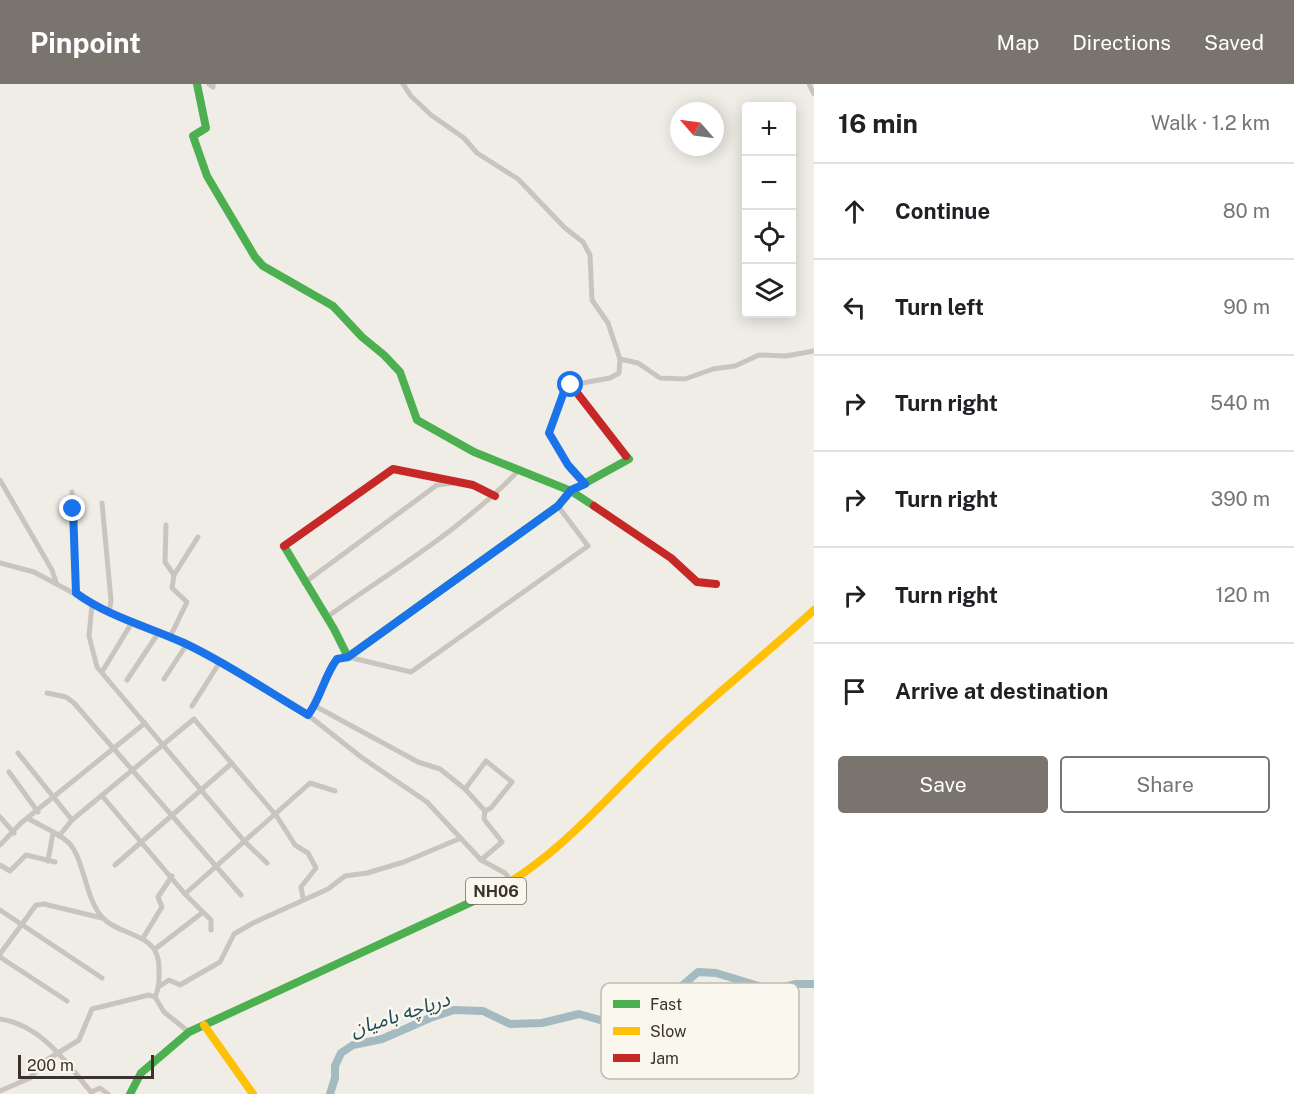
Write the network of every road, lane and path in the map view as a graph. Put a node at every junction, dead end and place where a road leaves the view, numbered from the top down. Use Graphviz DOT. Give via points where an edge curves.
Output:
graph roads {
  1 [pos="197,84"];
  2 [pos="403,84"];
  3 [pos="809,84"];
  4 [pos="814,94"];
  5 [pos="814,351"];
  6 [pos="620,359"];
  7 [pos="571,385"];
  8 [pos="520,469"];
  9 [pos="0,480"];
  10 [pos="458,483"];
  11 [pos="585,484"];
  12 [pos="571,490"];
  13 [pos="72,492"];
  14 [pos="495,496"];
  15 [pos="102,503"];
  16 [pos="558,506"];
  17 [pos="166,525"];
  18 [pos="198,537"];
  19 [pos="0,563"];
  20 [pos="174,575"];
  21 [pos="56,582"];
  22 [pos="304,583"];
  23 [pos="716,584"];
  24 [pos="76,593"];
  25 [pos="92,605"];
  26 [pos="814,610"];
  27 [pos="109,613"];
  28 [pos="327,617"];
  29 [pos="131,624"];
  30 [pos="159,632"];
  31 [pos="170,637"];
  32 [pos="187,644"];
  33 [pos="348,657"];
  34 [pos="220,662"];
  35 [pos="102,672"];
  36 [pos="164,679"];
  37 [pos="127,680"];
  38 [pos="47,693"];
  39 [pos="192,706"];
  40 [pos="315,706"];
  41 [pos="308,715"];
  42 [pos="145,723"];
  43 [pos="164,744"];
  44 [pos="114,749"];
  45 [pos="18,753"];
  46 [pos="232,763"];
  47 [pos="133,771"];
  48 [pos="9,772"];
  49 [pos="202,789"];
  50 [pos="465,789"];
  51 [pos="335,791"];
  52 [pos="103,797"];
  53 [pos="54,799"];
  54 [pos="485,811"];
  55 [pos="38,812"];
  56 [pos="275,814"];
  57 [pos="172,816"];
  58 [pos="0,818"];
  59 [pos="29,819"];
  60 [pos="72,820"];
  61 [pos="14,833"];
  62 [pos="56,835"];
  63 [pos="460,838"];
  64 [pos="142,841"];
  65 [pos="245,842"];
  66 [pos="0,844"];
  67 [pos="481,860"];
  68 [pos="48,861"];
  69 [pos="56,862"];
  70 [pos="267,863"];
  71 [pos="0,865"];
  72 [pos="115,865"];
  73 [pos="216,868"];
  74 [pos="172,876"];
  75 [pos="512,882"];
  76 [pos="185,894"];
  77 [pos="241,895"];
  78 [pos="303,898"];
  79 [pos="0,910"];
  80 [pos="202,913"];
  81 [pos="102,918"];
  82 [pos="23,926"];
  83 [pos="211,930"];
  84 [pos="142,938"];
  85 [pos="155,949"];
  86 [pos="0,956"];
  87 [pos="102,978"];
  88 [pos="160,986"];
  89 [pos="155,997"];
  90 [pos="67,1001"];
  91 [pos="0,1019"];
  92 [pos="204,1025"];
  93 [pos="189,1032"];
  94 [pos="58,1053"];
  95 [pos="0,1090"];
  96 [pos="108,1094"];
  97 [pos="130,1094"];
  98 [pos="253,1094"];
  1 -- 8 [label="street" via="206,128 193,136 199,158 255,257 263,266 333,306 384,355 400,372 417,420 474,452"];
  2 -- 6 [label="street" via="431,115 464,138 477,153 518,179 584,242 590,255 592,300 608,323"];
  3 -- 4 [label="street"];
  5 -- 6 [label="street" via="759,355 735,366 685,379 660,378 638,363"];
  6 -- 7 [label="street" via="619,373 610,378"];
  7 -- 11 [label="street" via="566,386 549,433"];
  7 -- 11 [label="street" via="629,459"];
  8 -- 12 [label="street"];
  8 -- 14 [label="street"];
  9 -- 21 [label="street"];
  10 -- 14 [label="street"];
  10 -- 22 [label="street" via="437,485"];
  10 -- 22 [label="street" via="393,469 283,547"];
  11 -- 12 [label="street"];
  12 -- 16 [label="street"];
  12 -- 23 [label="street" via="670,558 697,582"];
  13 -- 24 [label="street"];
  14 -- 28 [label="street"];
  15 -- 27 [label="street"];
  16 -- 33 [label="street"];
  16 -- 33 [label="street" via="588,546 520,596 411,672"];
  17 -- 20 [label="street" via="165,562"];
  18 -- 20 [label="street"];
  19 -- 21 [label="street"];
  20 -- 31 [label="street" via="172,588 187,602"];
  21 -- 24 [label="street"];
  22 -- 28 [label="street"];
  24 -- 25 [label="street"];
  25 -- 27 [label="street"];
  25 -- 35 [label="street" via="89,636"];
  26 -- 75 [label="street, NH06" via="671,736 576,829"];
  27 -- 29 [label="street"];
  28 -- 33 [label="street"];
  29 -- 30 [label="street"];
  29 -- 35 [label="street"];
  30 -- 31 [label="street"];
  30 -- 37 [label="street"];
  31 -- 32 [label="street"];
  32 -- 34 [label="street"];
  32 -- 36 [label="street"];
  33 -- 40 [label="street" via="337,659 330,668"];
  34 -- 39 [label="street"];
  34 -- 41 [label="street"];
  35 -- 42 [label="street"];
  38 -- 44 [label="street" via="74,703"];
  40 -- 41 [label="street"];
  40 -- 50 [label="street" via="418,762 440,769"];
  41 -- 63 [label="street" via="427,802"];
  42 -- 43 [label="street"];
  42 -- 44 [label="street"];
  43 -- 46 [label="street" via="194,719"];
  43 -- 47 [label="street"];
  43 -- 49 [label="street"];
  44 -- 47 [label="street"];
  44 -- 53 [label="street"];
  45 -- 53 [label="street"];
  46 -- 49 [label="street"];
  46 -- 56 [label="street"];
  47 -- 52 [label="street"];
  47 -- 57 [label="street"];
  48 -- 55 [label="street"];
  49 -- 57 [label="street"];
  49 -- 65 [label="street"];
  50 -- 54 [label="street"];
  50 -- 54 [label="street" via="486,761 512,782"];
  51 -- 56 [label="street" via="310,783"];
  52 -- 60 [label="street"];
  52 -- 64 [label="street"];
  53 -- 55 [label="street"];
  53 -- 60 [label="street"];
  54 -- 67 [label="street" via="484,819 502,842"];
  55 -- 59 [label="street"];
  56 -- 65 [label="street"];
  56 -- 78 [label="street" via="316,868 301,887"];
  57 -- 64 [label="street"];
  57 -- 73 [label="street"];
  58 -- 61 [label="street"];
  59 -- 61 [label="street"];
  59 -- 62 [label="street"];
  60 -- 62 [label="street"];
  61 -- 66 [label="street"];
  62 -- 68 [label="street"];
  62 -- 81 [label="street" via="68,842 77,856"];
  63 -- 67 [label="street"];
  63 -- 78 [label="street" via="404,862 345,876 328,889"];
  64 -- 72 [label="street"];
  64 -- 74 [label="street"];
  65 -- 70 [label="street"];
  65 -- 73 [label="street"];
  67 -- 75 [label="street" via="505,873"];
  68 -- 69 [label="street"];
  68 -- 71 [label="street" via="26,855 10,871"];
  73 -- 76 [label="street"];
  73 -- 77 [label="street"];
  74 -- 76 [label="street"];
  74 -- 84 [label="street" via="158,897 162,907"];
  75 -- 92 [label="street, NH06"];
  76 -- 80 [label="street"];
  78 -- 88 [label="street" via="234,934 220,962 180,984 169,980"];
  79 -- 82 [label="street"];
  80 -- 83 [label="street" via="212,920"];
  80 -- 85 [label="street"];
  81 -- 82 [label="street" via="44,904 36,905"];
  81 -- 84 [label="street"];
  82 -- 86 [label="street"];
  82 -- 87 [label="street"];
  84 -- 85 [label="street"];
  85 -- 88 [label="street"];
  86 -- 90 [label="street"];
  88 -- 89 [label="street"];
  89 -- 93 [label="street" via="164,1012"];
  89 -- 94 [label="street" via="149,995 92,1009 79,1040"];
  91 -- 94 [label="street" via="39,1035"];
  92 -- 93 [label="street, NH06"];
  92 -- 98 [label="street"];
  93 -- 97 [label="street, NH06" via="141,1073"];
  94 -- 95 [label="street" via="30,1078"];
  94 -- 96 [label="street" via="91,1092 100,1088"];
}
